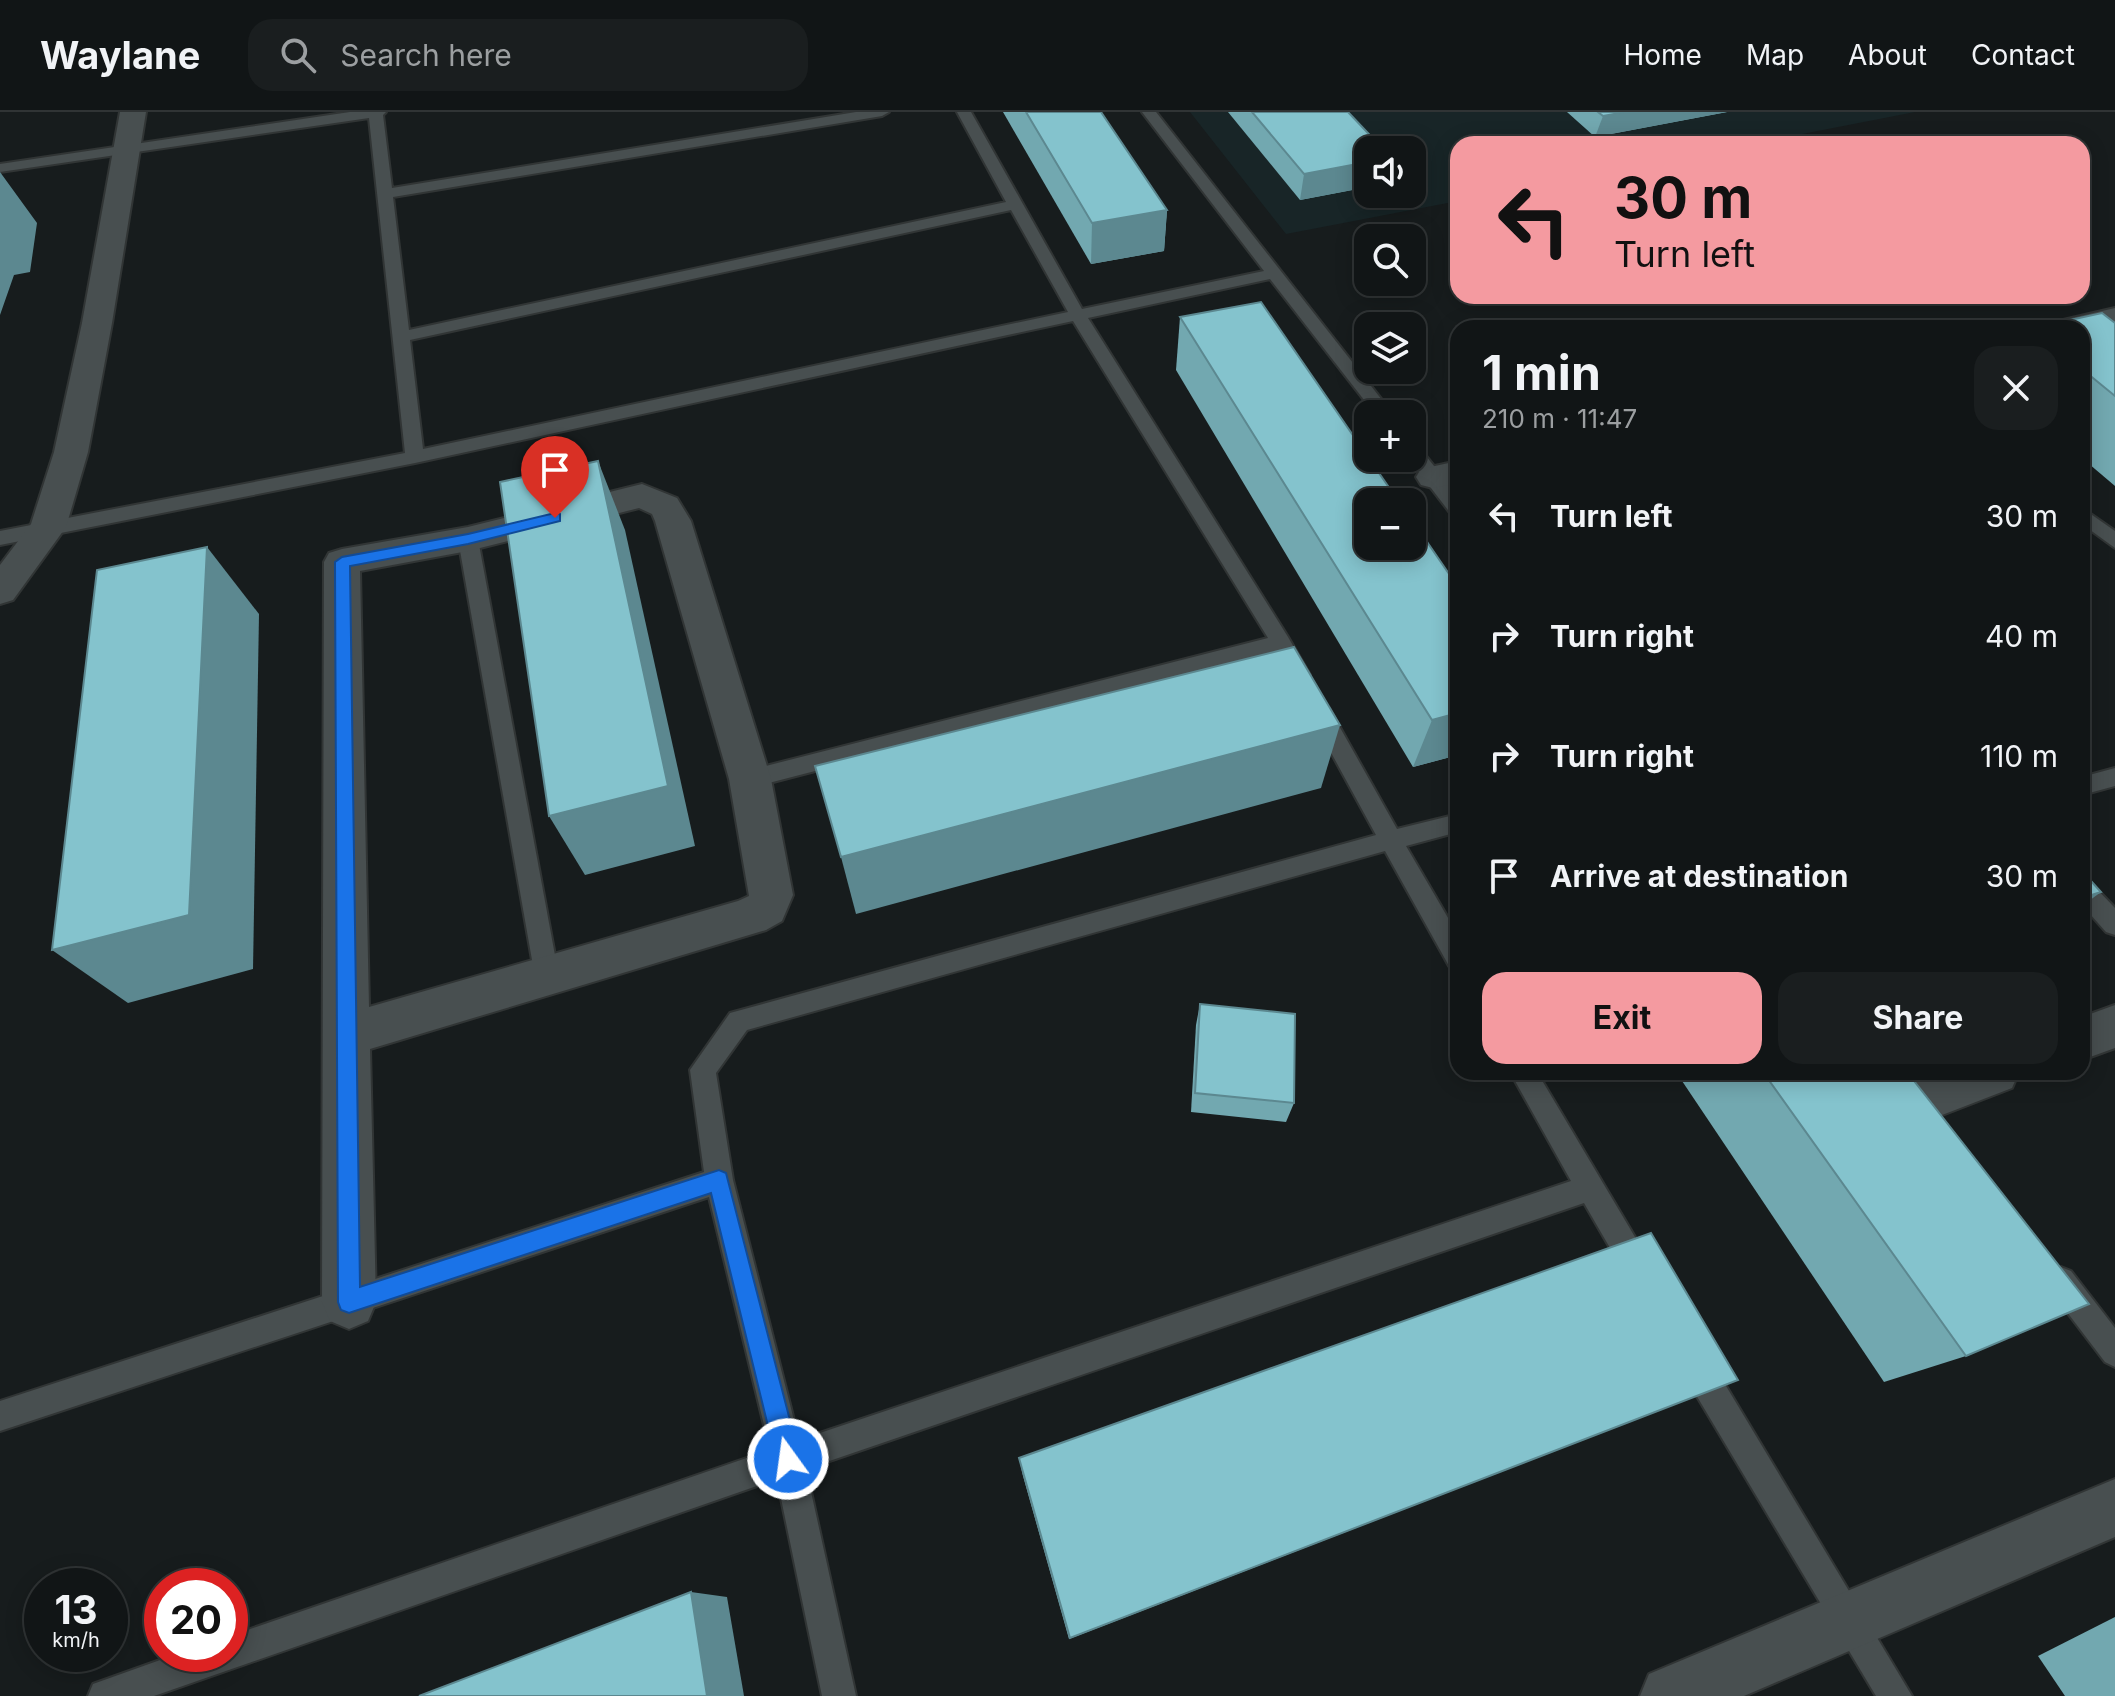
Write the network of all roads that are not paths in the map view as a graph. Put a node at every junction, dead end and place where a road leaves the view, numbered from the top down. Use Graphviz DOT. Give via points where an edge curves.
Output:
graph roads {
  1 [pos="133,112"];
  2 [pos="378,112"];
  3 [pos="882,112"];
  4 [pos="964,112"];
  5 [pos="1149,112"];
  6 [pos="129,149"];
  7 [pos="0,168"];
  8 [pos="385,194"];
  9 [pos="1016,204"];
  10 [pos="1275,273"];
  11 [pos="1078,316"];
  12 [pos="2115,317"];
  13 [pos="2090,323"];
  14 [pos="401,337"];
  15 [pos="1373,400"];
  16 [pos="415,457"];
  17 [pos="1426,460"];
  18 [pos="1446,474"];
  19 [pos="2090,521"];
  20 [pos="48,527"];
  21 [pos="0,538"];
  22 [pos="468,539"];
  23 [pos="2115,541"];
  24 [pos="0,591"];
  25 [pos="1281,642"];
  26 [pos="2115,777"];
  27 [pos="750,779"];
  28 [pos="2090,784"];
  29 [pos="1450,825"];
  30 [pos="1391,840"];
  31 [pos="2090,898"];
  32 [pos="2115,925"];
  33 [pos="1450,944"];
  34 [pos="547,977"];
  35 [pos="2115,1026"];
  36 [pos="349,1034"];
  37 [pos="2090,1036"];
  38 [pos="1528,1080"];
  39 [pos="1976,1080"];
  40 [pos="1925,1102"];
  41 [pos="719,1180"];
  42 [pos="1590,1188"];
  43 [pos="2048,1263"];
  44 [pos="1654,1297"];
  45 [pos="349,1302"];
  46 [pos="1679,1337"];
  47 [pos="2115,1352"];
  48 [pos="0,1416"];
  49 [pos="788,1459"];
  50 [pos="2115,1508"];
  51 [pos="1849,1622"];
  52 [pos="248,1646"];
  53 [pos="174,1672"];
  54 [pos="105,1696"];
  55 [pos="839,1696"];
  56 [pos="1671,1696"];
  57 [pos="1895,1696"];
  1 -- 6 [label="street"];
  2 -- 6 [label="lane"];
  2 -- 8 [label="lane"];
  3 -- 8 [label="lane"];
  4 -- 9 [label="lane"];
  5 -- 10 [label="lane"];
  6 -- 7 [label="lane"];
  6 -- 20 [label="street" via="71,452"];
  8 -- 14 [label="lane"];
  9 -- 11 [label="lane"];
  9 -- 14 [label="lane"];
  10 -- 11 [label="lane"];
  10 -- 15 [label="lane"];
  11 -- 16 [label="lane"];
  11 -- 25 [label="lane"];
  12 -- 13 [label="street"];
  14 -- 16 [label="lane"];
  16 -- 20 [label="lane"];
  17 -- 18 [label="lane"];
  19 -- 23 [label="lane"];
  20 -- 21 [label="lane"];
  20 -- 24 [label="street"];
  22 -- 27 [label="street" via="642,496 665,506"];
  22 -- 34 [label="lane"];
  22 -- 36 [label="street" via="342,562"];
  25 -- 27 [label="lane"];
  25 -- 30 [label="lane"];
  26 -- 28 [label="lane"];
  27 -- 34 [label="street" via="771,895 766,908"];
  29 -- 30 [label="lane"];
  30 -- 33 [label="lane"];
  30 -- 41 [label="lane" via="739,1021 703,1070"];
  31 -- 32 [label="lane"];
  34 -- 36 [label="street"];
  35 -- 37 [label="street"];
  36 -- 45 [label="street"];
  38 -- 42 [label="lane"];
  39 -- 40 [label="street"];
  41 -- 45 [label="lane"];
  41 -- 49 [label="lane"];
  42 -- 44 [label="lane"];
  42 -- 49 [label="lane"];
  43 -- 47 [label="lane"];
  45 -- 48 [label="lane"];
  46 -- 51 [label="lane"];
  49 -- 52 [label="lane"];
  49 -- 55 [label="lane"];
  50 -- 51 [label="street"];
  51 -- 56 [label="street"];
  51 -- 57 [label="lane"];
  53 -- 54 [label="lane"];
}
